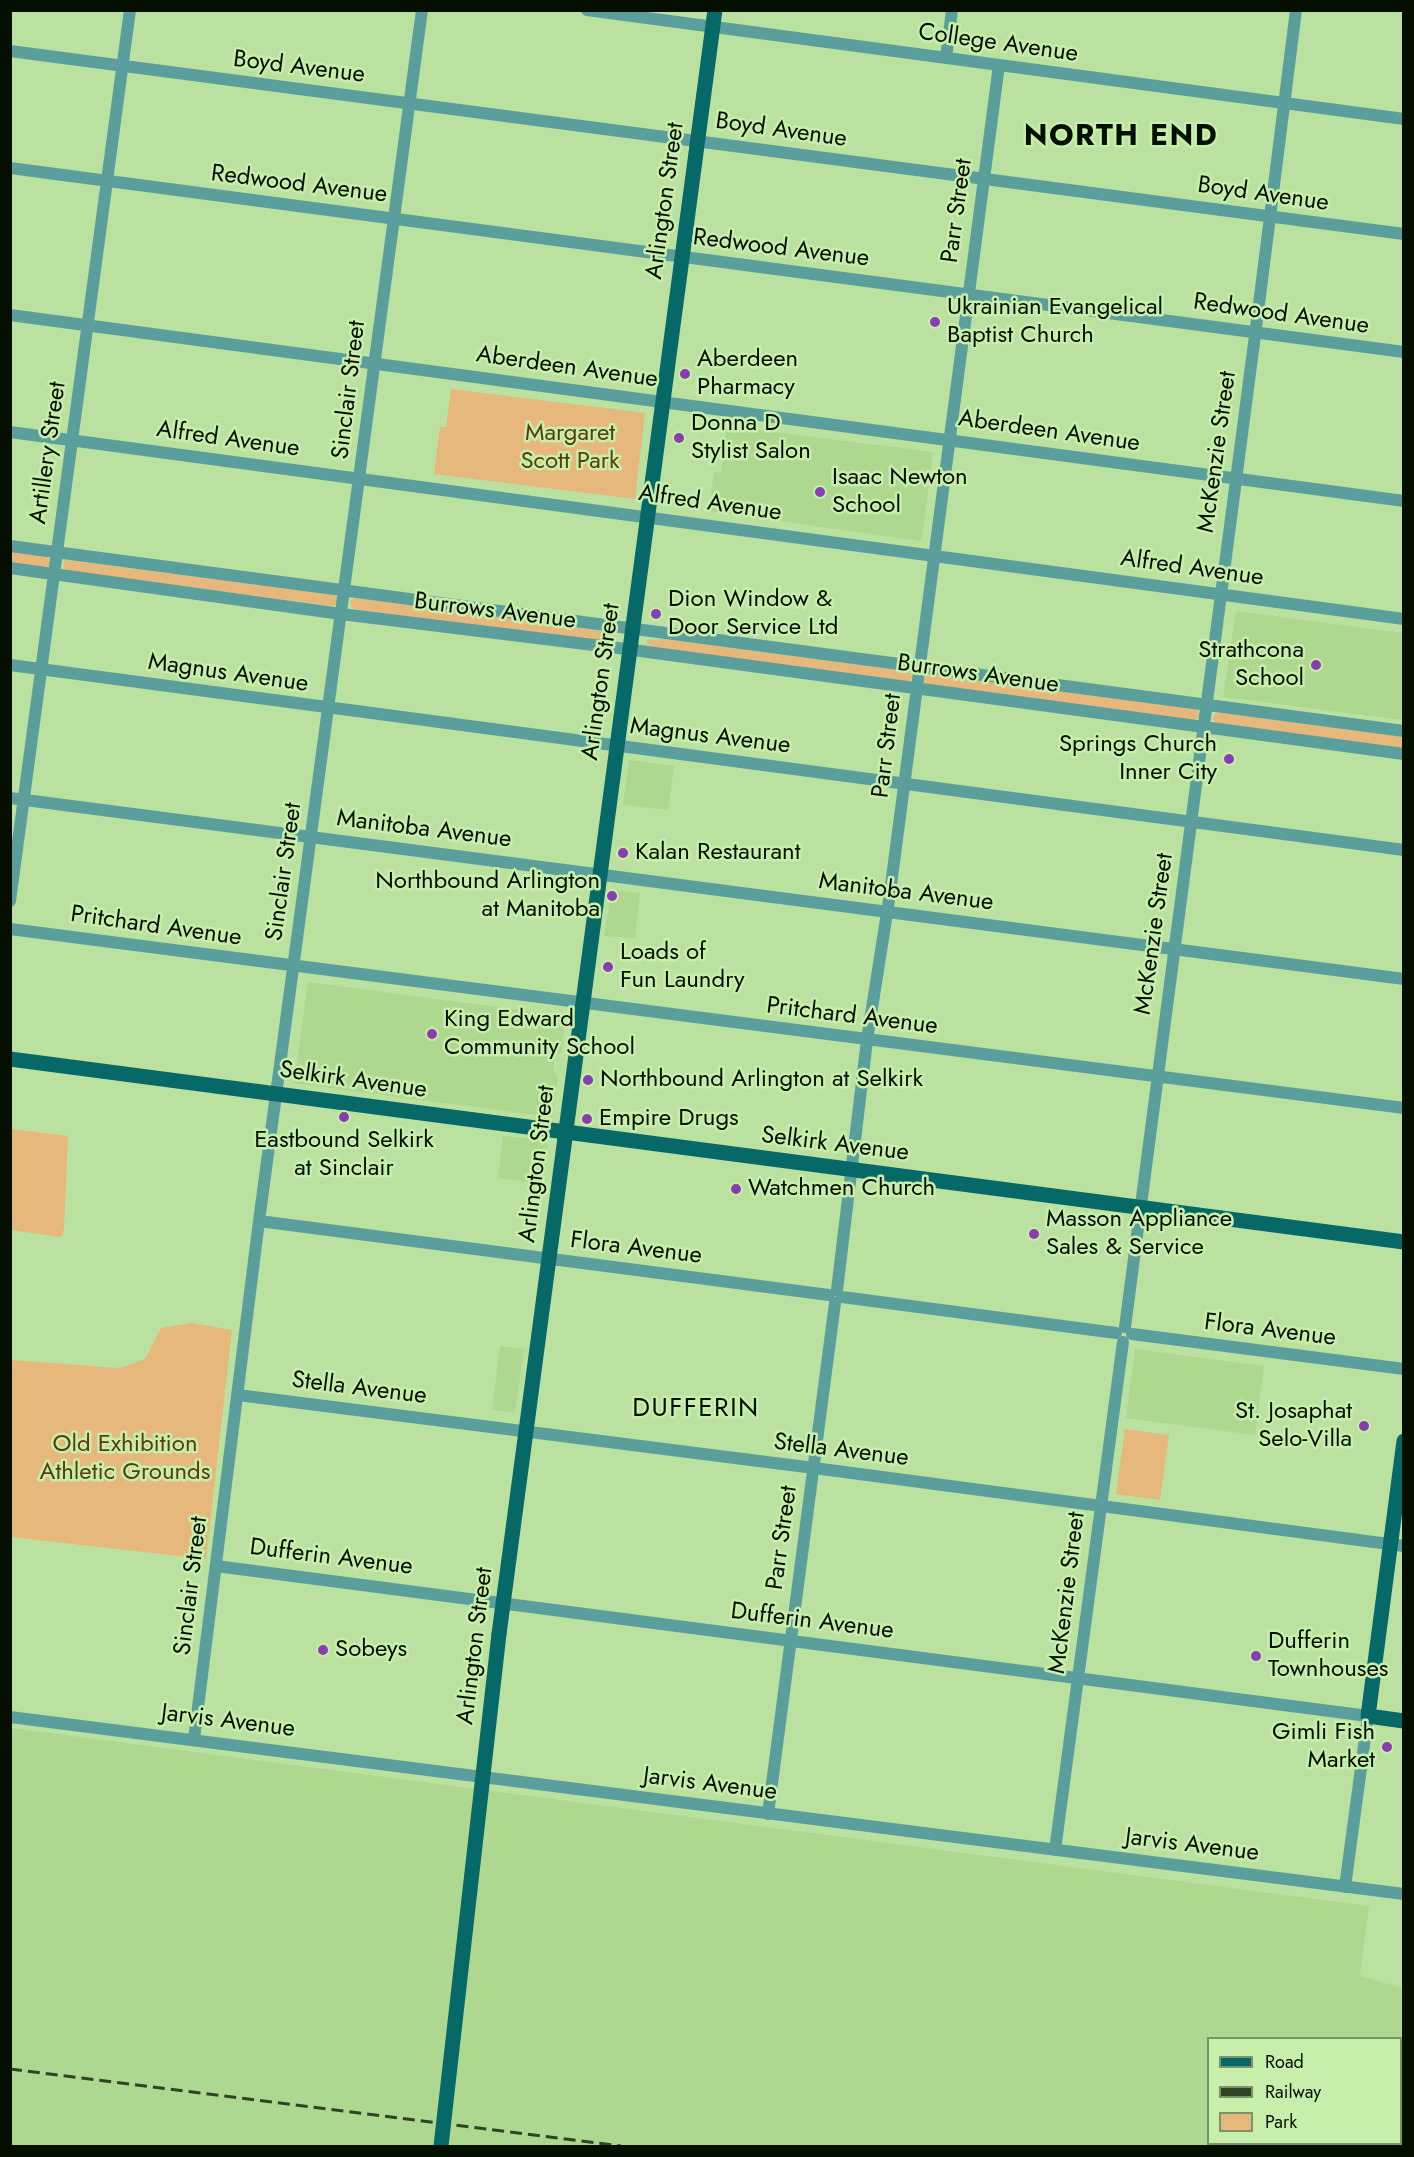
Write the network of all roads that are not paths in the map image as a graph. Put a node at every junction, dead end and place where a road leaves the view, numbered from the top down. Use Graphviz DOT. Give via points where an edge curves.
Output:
graph roads {
  1 [pos="130,10"];
  2 [pos="422,10"];
  3 [pos="586,10"];
  4 [pos="715,10"];
  5 [pos="952,10"];
  6 [pos="1296,10"];
  7 [pos="712,27"];
  8 [pos="10,51"];
  9 [pos="946,58"];
  10 [pos="999,65"];
  11 [pos="123,66"];
  12 [pos="409,103"];
  13 [pos="1285,103"];
  14 [pos="1404,119"];
  15 [pos="697,141"];
  16 [pos="10,168"];
  17 [pos="983,179"];
  18 [pos="107,181"];
  19 [pos="1270,217"];
  20 [pos="394,218"];
  21 [pos="1404,234"];
  22 [pos="681,257"];
  23 [pos="968,294"];
  24 [pos="10,315"];
  25 [pos="88,325"];
  26 [pos="1256,333"];
  27 [pos="1404,352"];
  28 [pos="375,363"];
  29 [pos="662,401"];
  30 [pos="10,432"];
  31 [pos="73,440"];
  32 [pos="949,440"];
  33 [pos="1236,478"];
  34 [pos="360,479"];
  35 [pos="1404,501"];
  36 [pos="647,517"];
  37 [pos="10,546"];
  38 [pos="57,552"];
  39 [pos="933,555"];
  40 [pos="10,568"];
  41 [pos="54,574"];
  42 [pos="344,591"];
  43 [pos="1221,594"];
  44 [pos="341,614"];
  45 [pos="1404,619"];
  46 [pos="632,629"];
  47 [pos="629,649"];
  48 [pos="10,665"];
  49 [pos="920,666"];
  50 [pos="42,670"];
  51 [pos="917,688"];
  52 [pos="1206,705"];
  53 [pos="329,708"];
  54 [pos="1204,726"];
  55 [pos="1404,731"];
  56 [pos="616,746"];
  57 [pos="1404,754"];
  58 [pos="904,783"];
  59 [pos="10,798"];
  60 [pos="24,800"];
  61 [pos="1191,820"];
  62 [pos="311,837"];
  63 [pos="1404,850"];
  64 [pos="599,874"];
  65 [pos="10,901"];
  66 [pos="887,912"];
  67 [pos="10,929"];
  68 [pos="1174,949"];
  69 [pos="294,967"];
  70 [pos="1404,979"];
  71 [pos="582,1003"];
  72 [pos="867,1040"];
  73 [pos="10,1059"];
  74 [pos="1157,1077"];
  75 [pos="278,1094"];
  76 [pos="1404,1108"];
  77 [pos="565,1132"];
  78 [pos="852,1170"];
  79 [pos="1140,1207"];
  80 [pos="260,1221"];
  81 [pos="1404,1242"];
  82 [pos="549,1260"];
  83 [pos="836,1296"];
  84 [pos="1124,1334"];
  85 [pos="1404,1369"];
  86 [pos="238,1395"];
  87 [pos="526,1432"];
  88 [pos="1404,1441"];
  89 [pos="814,1468"];
  90 [pos="1100,1506"];
  91 [pos="1397,1545"];
  92 [pos="216,1566"];
  93 [pos="504,1604"];
  94 [pos="791,1642"];
  95 [pos="1078,1679"];
  96 [pos="10,1716"];
  97 [pos="1368,1716"];
  98 [pos="1404,1721"];
  99 [pos="194,1739"];
  100 [pos="768,1814"];
  101 [pos="1055,1850"];
  102 [pos="1345,1887"];
  103 [pos="1404,1894"];
  104 [pos="441,2146"];
  1 -- 11 [label="street, Artillery Street"];
  2 -- 12 [label="street, Sinclair Street"];
  3 -- 7 [label="street, College Avenue"];
  4 -- 7 [label="main road, Arlington Street"];
  5 -- 9 [label="street"];
  6 -- 13 [label="street, McKenzie Street"];
  7 -- 9 [label="street, College Avenue"];
  7 -- 15 [label="main road, Arlington Street"];
  8 -- 11 [label="street, Boyd Avenue"];
  9 -- 10 [label="street, College Avenue"];
  10 -- 13 [label="street, College Avenue"];
  10 -- 17 [label="street, Parr Street"];
  11 -- 12 [label="street, Boyd Avenue"];
  11 -- 18 [label="street, Artillery Street"];
  12 -- 15 [label="street, Boyd Avenue"];
  12 -- 20 [label="street, Sinclair Street"];
  13 -- 14 [label="street, College Avenue"];
  13 -- 19 [label="street, McKenzie Street"];
  15 -- 17 [label="street, Boyd Avenue"];
  15 -- 22 [label="main road, Arlington Street"];
  16 -- 18 [label="street, Redwood Avenue"];
  17 -- 19 [label="street, Boyd Avenue"];
  17 -- 23 [label="street, Parr Street"];
  18 -- 20 [label="street, Redwood Avenue"];
  18 -- 25 [label="street, Artillery Street"];
  19 -- 21 [label="street, Boyd Avenue"];
  19 -- 26 [label="street, McKenzie Street"];
  20 -- 22 [label="street, Redwood Avenue"];
  20 -- 28 [label="street, Sinclair Street"];
  22 -- 23 [label="street, Redwood Avenue"];
  22 -- 29 [label="main road, Arlington Street"];
  23 -- 26 [label="street, Redwood Avenue"];
  23 -- 32 [label="street, Parr Street"];
  24 -- 25 [label="street, Aberdeen Avenue"];
  25 -- 28 [label="street, Aberdeen Avenue"];
  25 -- 31 [label="street, Artillery Street"];
  26 -- 27 [label="street, Redwood Avenue"];
  26 -- 33 [label="street, McKenzie Street"];
  28 -- 29 [label="street, Aberdeen Avenue"];
  28 -- 34 [label="street, Sinclair Street"];
  29 -- 32 [label="street, Aberdeen Avenue"];
  29 -- 36 [label="main road, Arlington Street"];
  30 -- 31 [label="street, Alfred Avenue"];
  31 -- 34 [label="street, Alfred Avenue"];
  31 -- 38 [label="street, Artillery Street"];
  32 -- 33 [label="street, Aberdeen Avenue"];
  32 -- 39 [label="street, Parr Street"];
  33 -- 35 [label="street, Aberdeen Avenue"];
  33 -- 43 [label="street, McKenzie Street"];
  34 -- 36 [label="street, Alfred Avenue"];
  34 -- 42 [label="street, Sinclair Street"];
  36 -- 39 [label="street, Alfred Avenue"];
  36 -- 46 [label="main road, Arlington Street"];
  37 -- 38 [label="street, Burrows Avenue"];
  38 -- 41 [label="street, Artillery Street"];
  38 -- 42 [label="street, Burrows Avenue"];
  39 -- 43 [label="street, Alfred Avenue"];
  39 -- 49 [label="street, Parr Street"];
  40 -- 41 [label="street, Burrows Avenue"];
  41 -- 44 [label="street, Burrows Avenue"];
  41 -- 50 [label="street, Artillery Street"];
  42 -- 44 [label="street, Sinclair Street"];
  42 -- 46 [label="street, Burrows Avenue"];
  43 -- 45 [label="street, Alfred Avenue"];
  43 -- 52 [label="street, McKenzie Street"];
  44 -- 47 [label="street, Burrows Avenue"];
  44 -- 53 [label="street, Sinclair Street"];
  46 -- 47 [label="main road, Arlington Street"];
  46 -- 49 [label="street, Burrows Avenue"];
  47 -- 51 [label="street, Burrows Avenue"];
  47 -- 56 [label="main road, Arlington Street"];
  48 -- 50 [label="street, Magnus Avenue"];
  49 -- 51 [label="street, Parr Street"];
  49 -- 52 [label="street, Burrows Avenue"];
  50 -- 53 [label="street, Magnus Avenue"];
  50 -- 60 [label="street, Artillery Street"];
  51 -- 54 [label="street, Burrows Avenue"];
  51 -- 58 [label="street, Parr Street"];
  52 -- 54 [label="street, McKenzie Street"];
  52 -- 55 [label="street, Burrows Avenue"];
  53 -- 56 [label="street, Magnus Avenue"];
  53 -- 62 [label="street, Sinclair Street"];
  54 -- 57 [label="street, Burrows Avenue"];
  54 -- 61 [label="street, McKenzie Street"];
  56 -- 58 [label="street, Magnus Avenue"];
  56 -- 64 [label="main road, Arlington Street"];
  58 -- 61 [label="street, Magnus Avenue"];
  58 -- 66 [label="street, Parr Street"];
  59 -- 60 [label="street, Manitoba Avenue"];
  60 -- 62 [label="street, Manitoba Avenue"];
  60 -- 65 [label="street, Artillery Street"];
  61 -- 63 [label="street, Magnus Avenue"];
  61 -- 68 [label="street, McKenzie Street"];
  62 -- 64 [label="street, Manitoba Avenue"];
  62 -- 69 [label="street, Sinclair Street"];
  64 -- 66 [label="street, Manitoba Avenue"];
  64 -- 71 [label="main road, Arlington Street"];
  66 -- 68 [label="street, Manitoba Avenue"];
  66 -- 72 [label="street, Parr Street"];
  67 -- 69 [label="street, Pritchard Avenue"];
  68 -- 70 [label="street, Manitoba Avenue"];
  68 -- 74 [label="street, McKenzie Street"];
  69 -- 71 [label="street, Pritchard Avenue"];
  69 -- 75 [label="street, Sinclair Street"];
  71 -- 72 [label="street, Pritchard Avenue"];
  71 -- 77 [label="main road, Arlington Street"];
  72 -- 74 [label="street, Pritchard Avenue"];
  72 -- 78 [label="street, Parr Street"];
  73 -- 75 [label="main road, Selkirk Avenue"];
  74 -- 76 [label="street, Pritchard Avenue"];
  74 -- 79 [label="street, McKenzie Street"];
  75 -- 77 [label="main road, Selkirk Avenue"];
  75 -- 80 [label="street, Sinclair Street"];
  77 -- 78 [label="main road, Selkirk Avenue"];
  77 -- 82 [label="main road, Arlington Street"];
  78 -- 79 [label="main road, Selkirk Avenue"];
  78 -- 83 [label="street, Parr Street"];
  79 -- 81 [label="main road, Selkirk Avenue"];
  79 -- 84 [label="street, McKenzie Street"];
  80 -- 82 [label="street, Flora Avenue"];
  80 -- 86 [label="street, Sinclair Street"];
  82 -- 83 [label="street, Flora Avenue"];
  82 -- 87 [label="main road, Arlington Street"];
  83 -- 84 [label="street, Flora Avenue"];
  83 -- 89 [label="street, Parr Street"];
  84 -- 85 [label="street, Flora Avenue"];
  84 -- 90 [label="street, McKenzie Street"];
  86 -- 87 [label="street, Stella Avenue"];
  86 -- 92 [label="street, Sinclair Street"];
  87 -- 89 [label="street, Stella Avenue"];
  87 -- 93 [label="main road, Arlington Street"];
  88 -- 91 [label="main road"];
  89 -- 90 [label="street, Stella Avenue"];
  89 -- 94 [label="street, Parr Street"];
  90 -- 91 [label="street, Stella Avenue"];
  90 -- 95 [label="street, McKenzie Street"];
  91 -- 97 [label="main road"];
  92 -- 93 [label="street, Dufferin Avenue"];
  92 -- 99 [label="street, Sinclair Street"];
  93 -- 94 [label="street, Dufferin Avenue"];
  93 -- 104 [label="main road, Arlington Street, bridge"];
  94 -- 95 [label="street, Dufferin Avenue"];
  94 -- 100 [label="street, Parr Street"];
  95 -- 97 [label="street, Dufferin Avenue"];
  95 -- 101 [label="street, McKenzie Street"];
  96 -- 99 [label="street, Jarvis Avenue"];
  97 -- 98 [label="main road, Dufferin Avenue"];
  97 -- 102 [label="street"];
  99 -- 100 [label="street, Jarvis Avenue"];
  100 -- 101 [label="street, Jarvis Avenue"];
  101 -- 102 [label="street, Jarvis Avenue"];
  102 -- 103 [label="street, Jarvis Avenue"];
}
